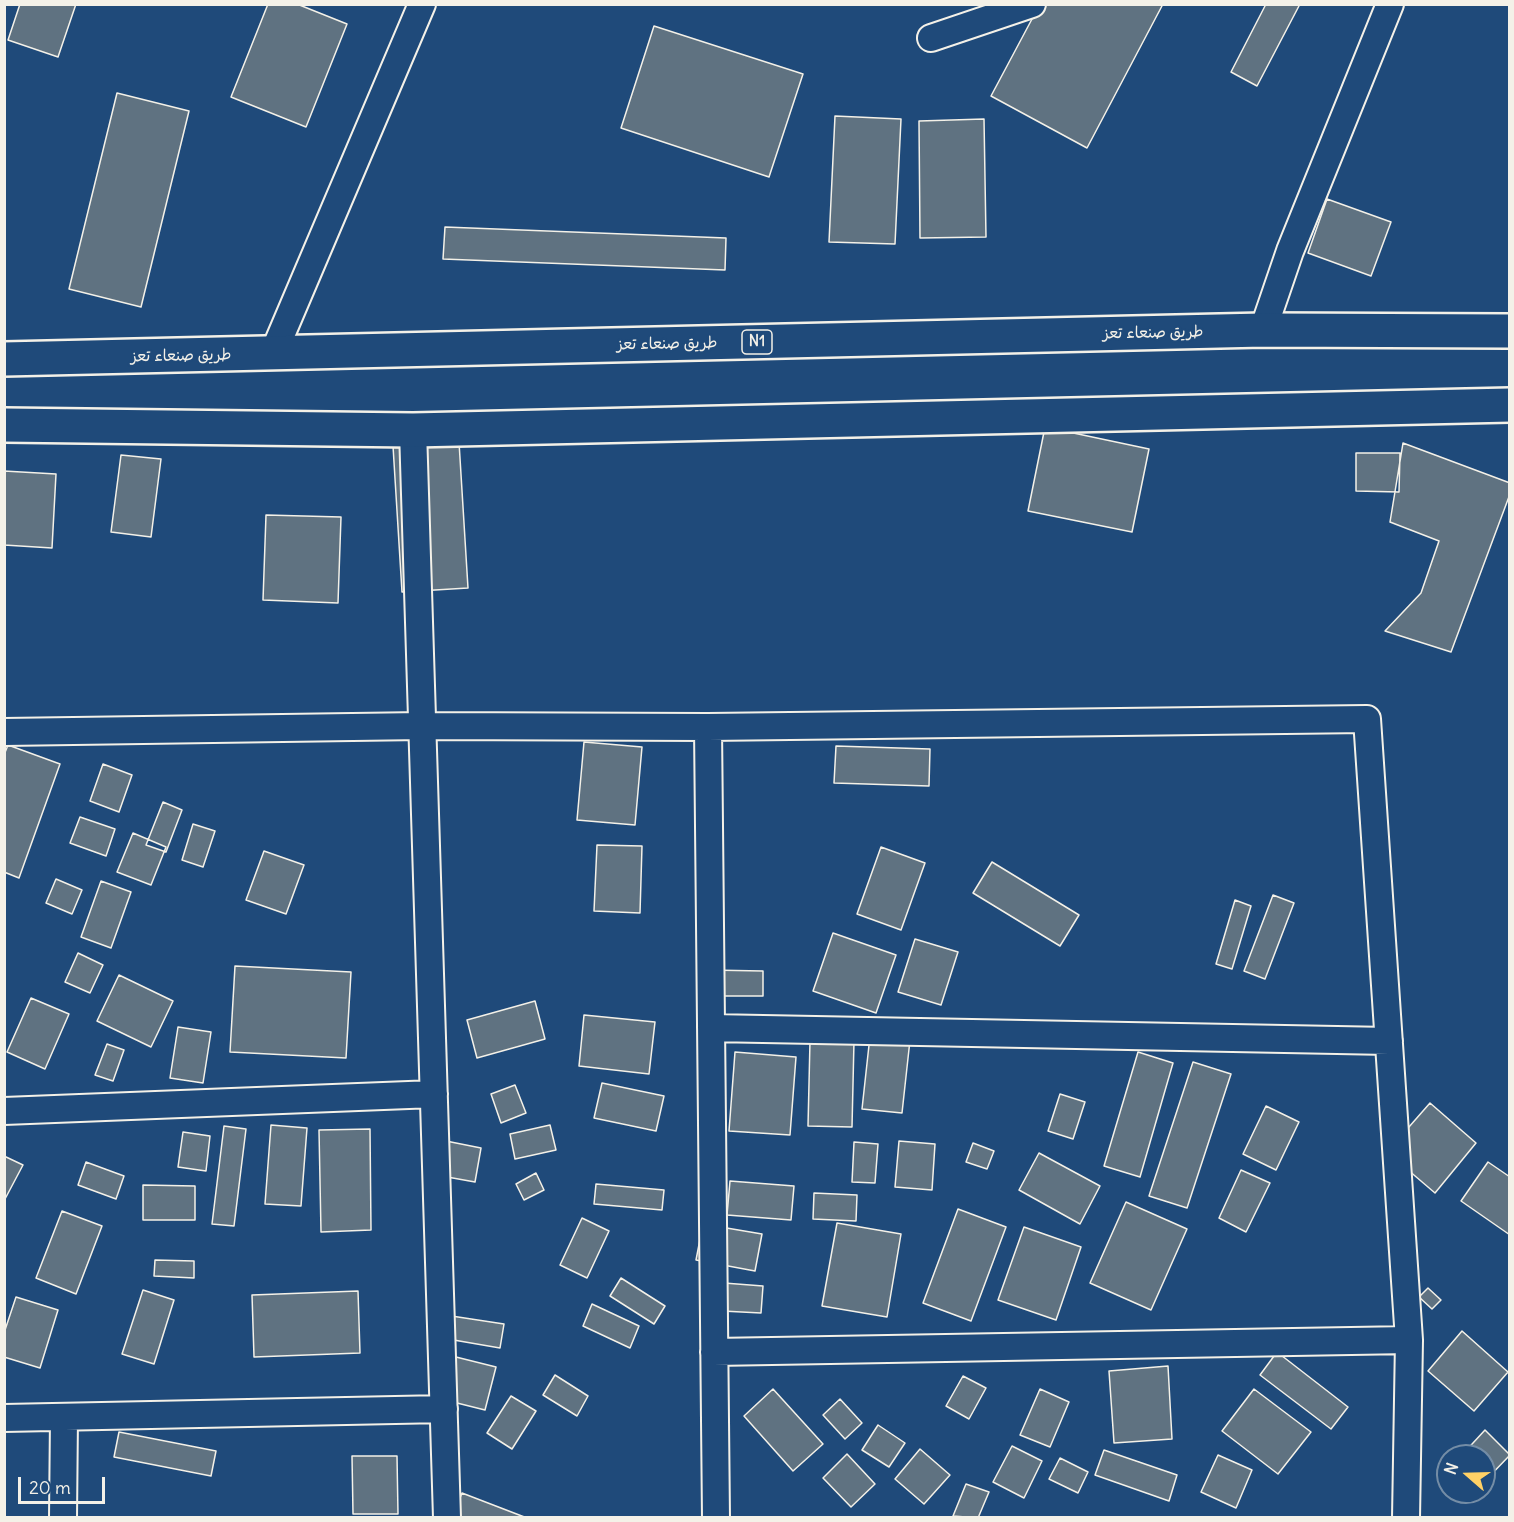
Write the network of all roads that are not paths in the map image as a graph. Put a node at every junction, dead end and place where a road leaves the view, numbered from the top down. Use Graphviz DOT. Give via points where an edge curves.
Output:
graph roads {
  1 [pos="422,4"];
  2 [pos="1032,4"];
  3 [pos="1390,4"];
  4 [pos="931,38"];
  5 [pos="1263,330"];
  6 [pos="1509,331"];
  7 [pos="273,354"];
  8 [pos="4,359"];
  9 [pos="1509,405"];
  10 [pos="4,425"];
  11 [pos="413,430"];
  12 [pos="422,726"];
  13 [pos="708,727"];
  14 [pos="4,732"];
  15 [pos="711,1028"];
  16 [pos="1389,1041"];
  17 [pos="434,1094"];
  18 [pos="4,1111"];
  19 [pos="1409,1340"];
  20 [pos="714,1352"];
  21 [pos="444,1409"];
  22 [pos="64,1417"];
  23 [pos="4,1418"];
  24 [pos="63,1518"];
  25 [pos="447,1518"];
  26 [pos="716,1518"];
  27 [pos="1406,1518"];
  1 -- 7 [label="street"];
  2 -- 4 [label="street"];
  3 -- 5 [label="street" via="1290,251"];
  5 -- 6 [label="highway, طريق صنعاء تعز / N1"];
  5 -- 7 [label="highway, طريق صنعاء تعز / N1"];
  7 -- 8 [label="highway, طريق صنعاء تعز / N1"];
  9 -- 11 [label="highway"];
  10 -- 11 [label="highway"];
  11 -- 12 [label="street"];
  12 -- 13 [label="street"];
  12 -- 14 [label="street"];
  12 -- 17 [label="street"];
  13 -- 15 [label="street"];
  13 -- 16 [label="street" via="1367,719"];
  15 -- 16 [label="street"];
  15 -- 20 [label="street"];
  16 -- 19 [label="street"];
  17 -- 18 [label="street"];
  17 -- 21 [label="street"];
  19 -- 20 [label="street"];
  19 -- 27 [label="street"];
  20 -- 26 [label="street"];
  21 -- 22 [label="street"];
  21 -- 25 [label="street"];
  22 -- 23 [label="street"];
  22 -- 24 [label="street"];
}
